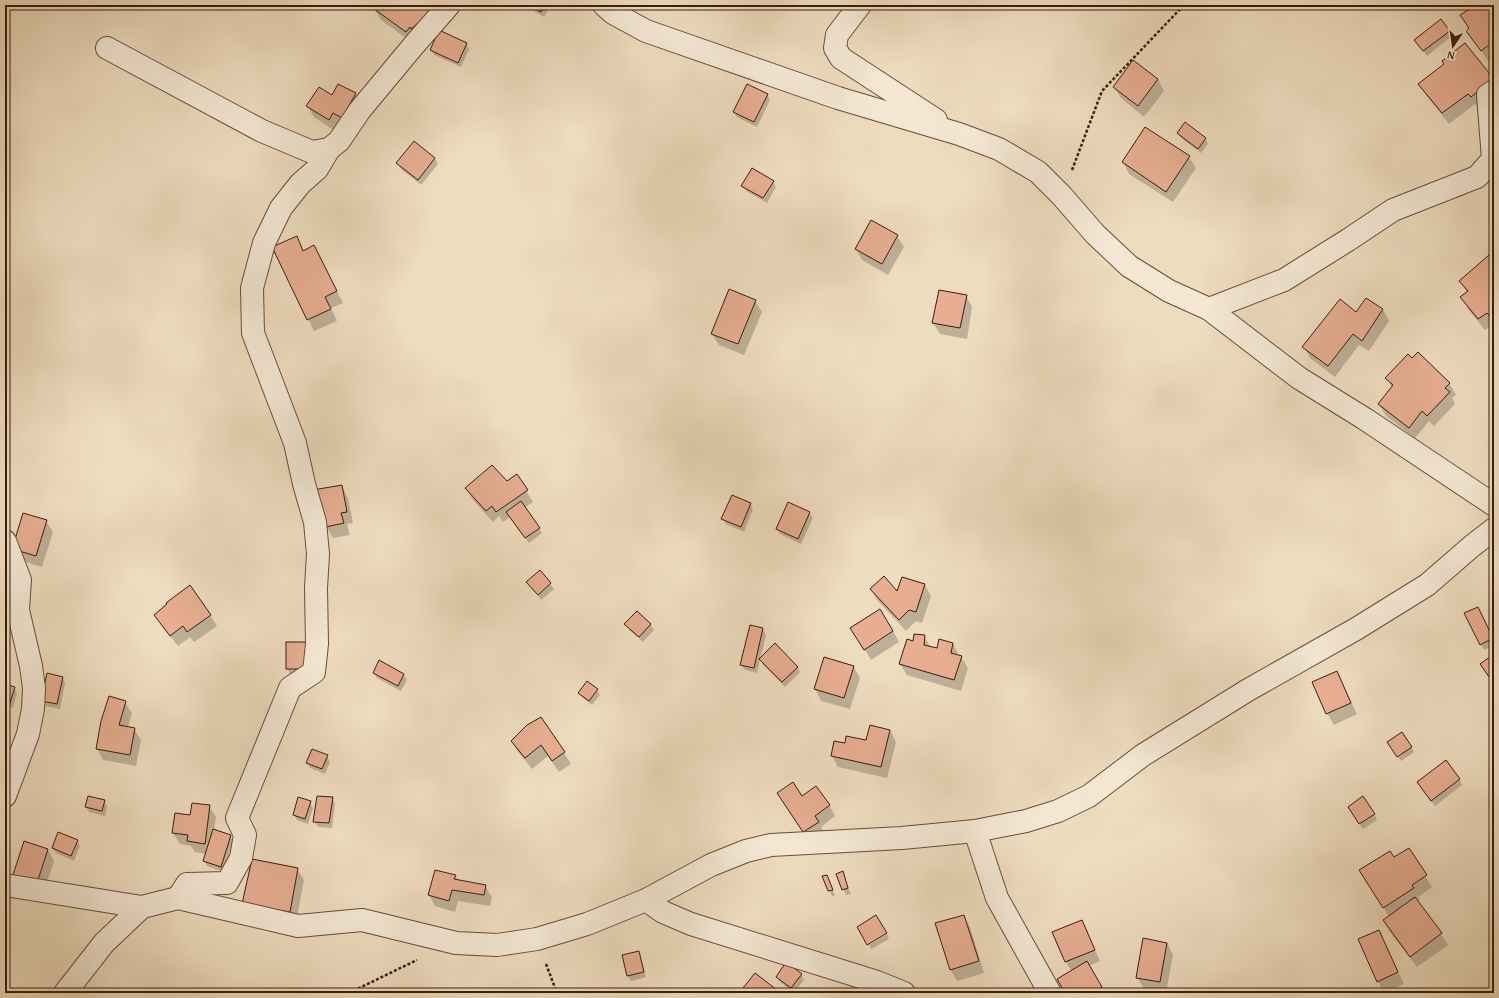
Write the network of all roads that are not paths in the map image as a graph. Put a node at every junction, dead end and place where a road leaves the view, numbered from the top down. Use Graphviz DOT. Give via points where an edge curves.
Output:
graph roads {
  1 [pos="449,5"];
  2 [pos="604,5"];
  3 [pos="860,5"];
  4 [pos="107,48"];
  5 [pos="1494,91"];
  6 [pos="959,134"];
  7 [pos="329,149"];
  8 [pos="1209,309"];
  9 [pos="1494,505"];
  10 [pos="1494,529"];
  11 [pos="5,541"];
  12 [pos="5,796"];
  13 [pos="975,831"];
  14 [pos="5,885"];
  15 [pos="178,898"];
  16 [pos="646,900"];
  17 [pos="142,907"];
  18 [pos="65,993"];
  19 [pos="904,993"];
  20 [pos="1050,993"];
  1 -- 7 [label="street" via="360,110 339,141"];
  2 -- 6 [label="street" via="613,13 646,31 838,98"];
  3 -- 6 [label="street" via="836,35 836,48 841,58"];
  4 -- 7 [label="street" via="262,131 312,152"];
  5 -- 8 [label="street" via="1488,95 1493,159 1477,177 1393,210 1284,280"];
  6 -- 8 [label="street" via="998,149 1038,172 1095,234 1130,266 1169,292"];
  7 -- 15 [label="street" via="317,168 281,208 264,243 252,288 253,333 295,443 315,522 318,554 317,644 314,672 290,688 237,818 245,835 241,858 227,883 187,884"];
  8 -- 9 [label="street" via="1299,378"];
  10 -- 13 [label="street" via="1426,585 1143,755 1089,796 1026,821"];
  11 -- 12 [label="street" via="20,580 18,610 34,688 28,734"];
  13 -- 16 [label="street" via="771,845 746,851 712,865"];
  13 -- 20 [label="street" via="997,898"];
  14 -- 17 [label="street"];
  15 -- 16 [label="street" via="298,926 362,920 456,943 497,945 537,939 587,924"];
  15 -- 17 [label="street"];
  16 -- 19 [label="street" via="663,912 691,924 877,982"];
  17 -- 18 [label="street" via="104,943"];
}
